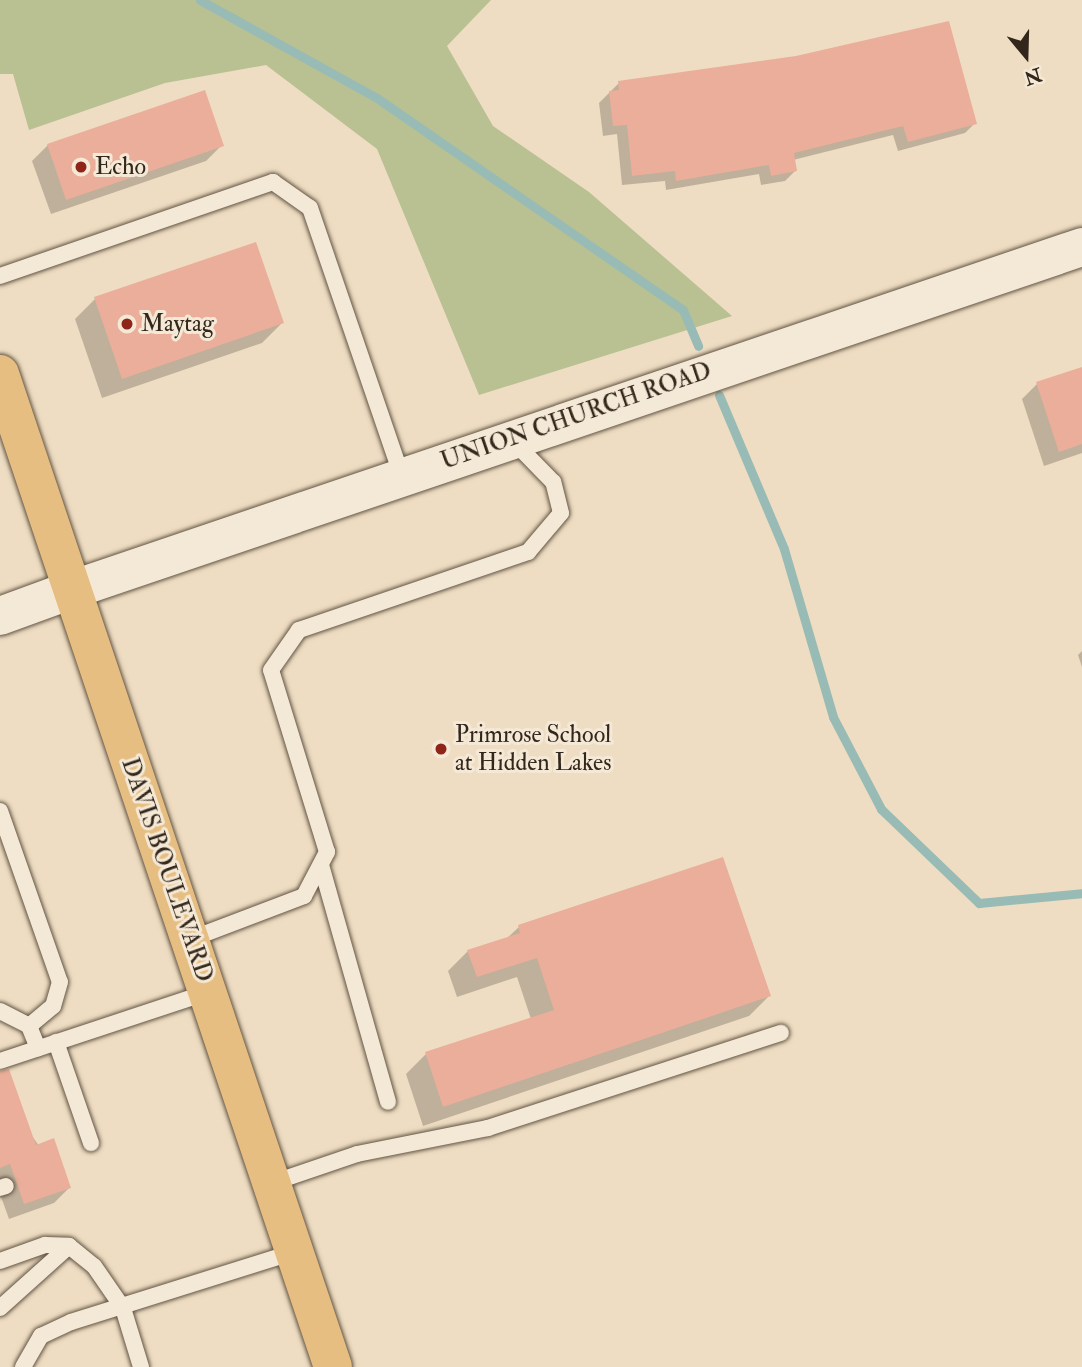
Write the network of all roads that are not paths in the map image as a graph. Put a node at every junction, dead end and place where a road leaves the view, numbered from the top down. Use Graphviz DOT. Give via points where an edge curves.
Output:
graph roads {
  1 [pos="1082,247"];
  2 [pos="0,276"];
  3 [pos="0,374"];
  4 [pos="511,439"];
  5 [pos="402,476"];
  6 [pos="71,590"];
  7 [pos="0,616"];
  8 [pos="0,811"];
  9 [pos="321,865"];
  10 [pos="191,939"];
  11 [pos="209,992"];
  12 [pos="0,1011"];
  13 [pos="29,1026"];
  14 [pos="780,1033"];
  15 [pos="57,1042"];
  16 [pos="38,1048"];
  17 [pos="0,1061"];
  18 [pos="388,1102"];
  19 [pos="91,1143"];
  20 [pos="272,1183"];
  21 [pos="69,1246"];
  22 [pos="295,1252"];
  23 [pos="0,1261"];
  24 [pos="0,1308"];
  25 [pos="123,1308"];
  26 [pos="23,1367"];
  27 [pos="141,1367"];
  28 [pos="334,1367"];
  1 -- 4 [label="street, UNION CHURCH ROAD"];
  2 -- 5 [label="lane" via="272,182 310,208"];
  3 -- 6 [label="main road, DAVIS BOULEVARD"];
  4 -- 5 [label="street, UNION CHURCH ROAD"];
  4 -- 9 [label="lane" via="553,482 561,513 528,552 299,630 271,670 327,852"];
  5 -- 6 [label="street, UNION CHURCH ROAD"];
  6 -- 7 [label="street, UNION CHURCH ROAD"];
  6 -- 10 [label="main road, DAVIS BOULEVARD"];
  8 -- 13 [label="lane" via="60,982 53,1006"];
  9 -- 10 [label="lane" via="304,896"];
  9 -- 18 [label="lane"];
  10 -- 11 [label="main road, DAVIS BOULEVARD"];
  11 -- 15 [label="lane"];
  11 -- 20 [label="main road, DAVIS BOULEVARD"];
  12 -- 13 [label="lane"];
  13 -- 16 [label="lane"];
  14 -- 20 [label="lane" via="488,1128 356,1154"];
  15 -- 16 [label="lane"];
  15 -- 19 [label="lane"];
  16 -- 17 [label="lane"];
  20 -- 22 [label="main road, DAVIS BOULEVARD"];
  21 -- 23 [label="lane" via="45,1245"];
  21 -- 24 [label="lane"];
  21 -- 25 [label="lane" via="94,1266"];
  22 -- 25 [label="lane"];
  22 -- 28 [label="main road, DAVIS BOULEVARD"];
  25 -- 26 [label="lane" via="41,1336"];
  25 -- 27 [label="lane"];
}
